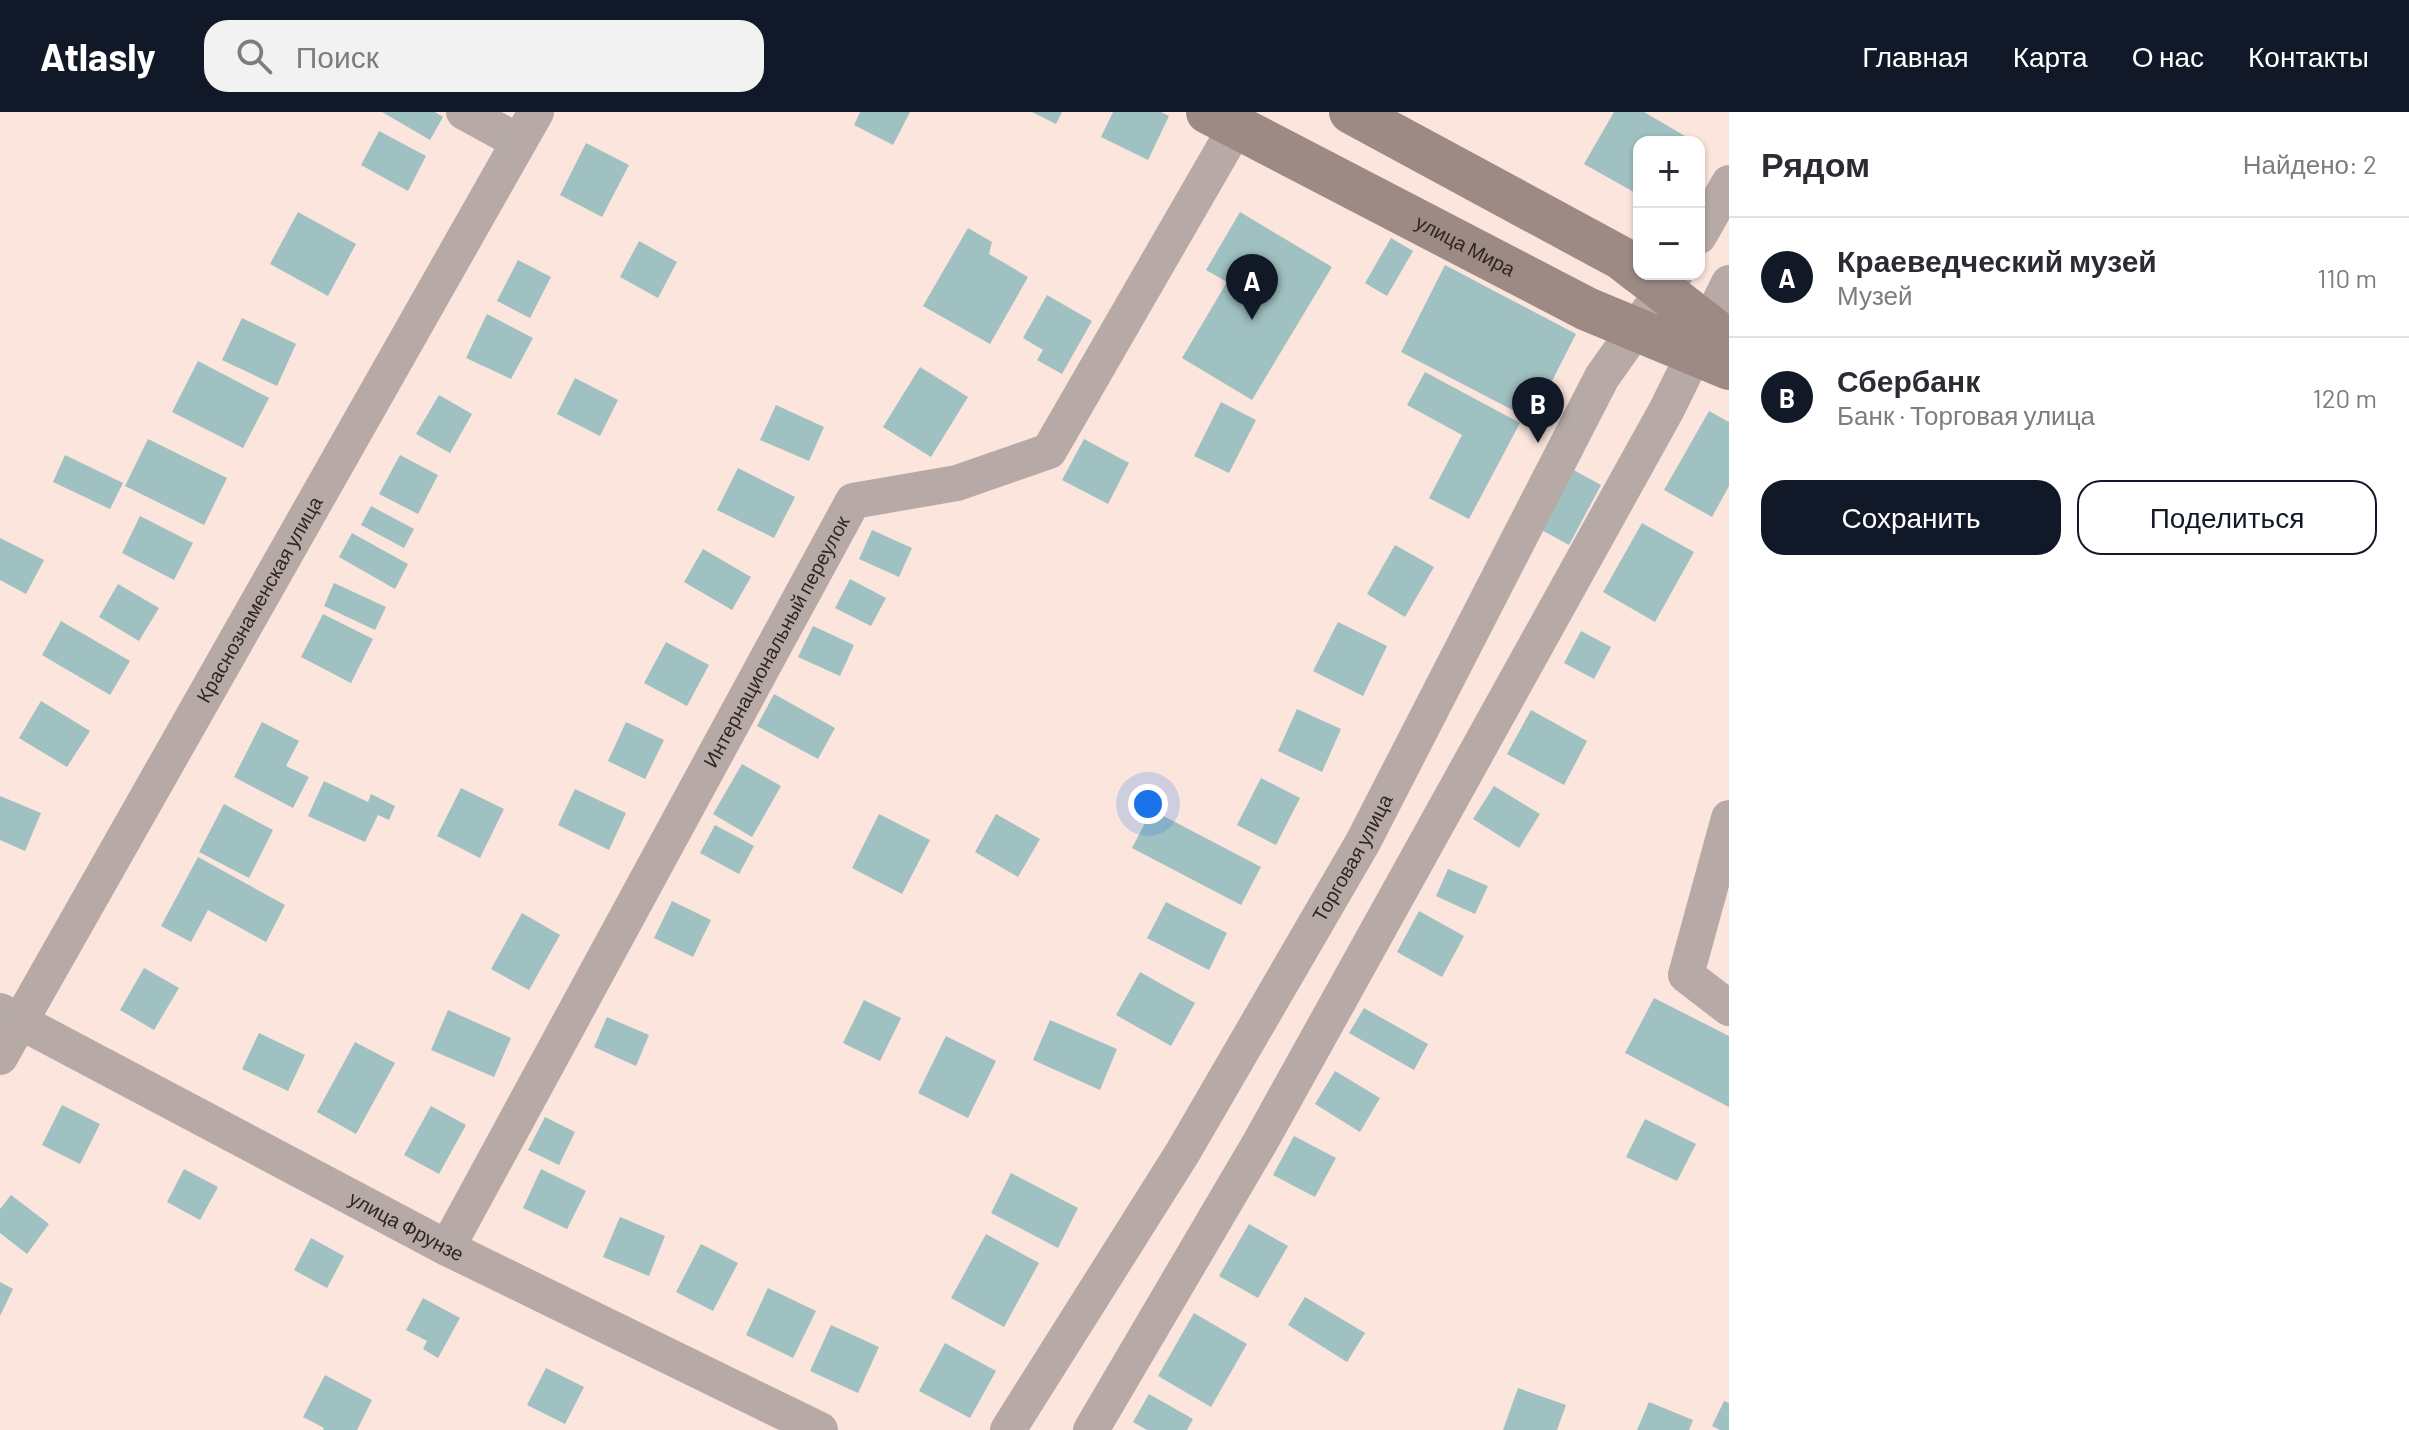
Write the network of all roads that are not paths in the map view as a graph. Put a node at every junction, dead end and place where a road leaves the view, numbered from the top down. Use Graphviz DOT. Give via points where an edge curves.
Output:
graph roads {
  1 [pos="464,112"];
  2 [pos="1351,112"];
  3 [pos="1222,119"];
  4 [pos="527,127"];
  5 [pos="1729,183"];
  6 [pos="1705,225"];
  7 [pos="1633,265"];
  8 [pos="1654,280"];
  9 [pos="1657,280"];
  10 [pos="1729,283"];
  11 [pos="1636,329"];
  12 [pos="1715,347"];
  13 [pos="1729,818"];
  14 [pos="1729,1008"];
  15 [pos="10,1017"];
  16 [pos="0,1057"];
  17 [pos="447,1248"];
  18 [pos="820,1430"];
  19 [pos="1008,1430"];
  20 [pos="1091,1430"];
  1 -- 4 [label="street"];
  2 -- 7 [label="street"];
  3 -- 11 [label="street, улица Мира" via="1587,309"];
  3 -- 17 [label="street, Интернациональный переулок" via="1049,451 957,483 853,501"];
  4 -- 15 [label="street, Краснознаменская улица"];
  5 -- 6 [label="street"];
  8 -- 11 [label="street, Торговая улица"];
  9 -- 12 [label="street"];
  10 -- 12 [label="street"];
  11 -- 12 [label="street, улица Мира"];
  11 -- 19 [label="street, Торговая улица" via="1602,377 1363,842 1183,1152"];
  12 -- 20 [label="street" via="1667,409 1270,1125"];
  13 -- 14 [label="street" via="1686,975"];
  15 -- 16 [label="street, Краснознаменская улица"];
  15 -- 17 [label="street, улица Фрунзе"];
  17 -- 18 [label="street, улица Фрунзе"];
}
